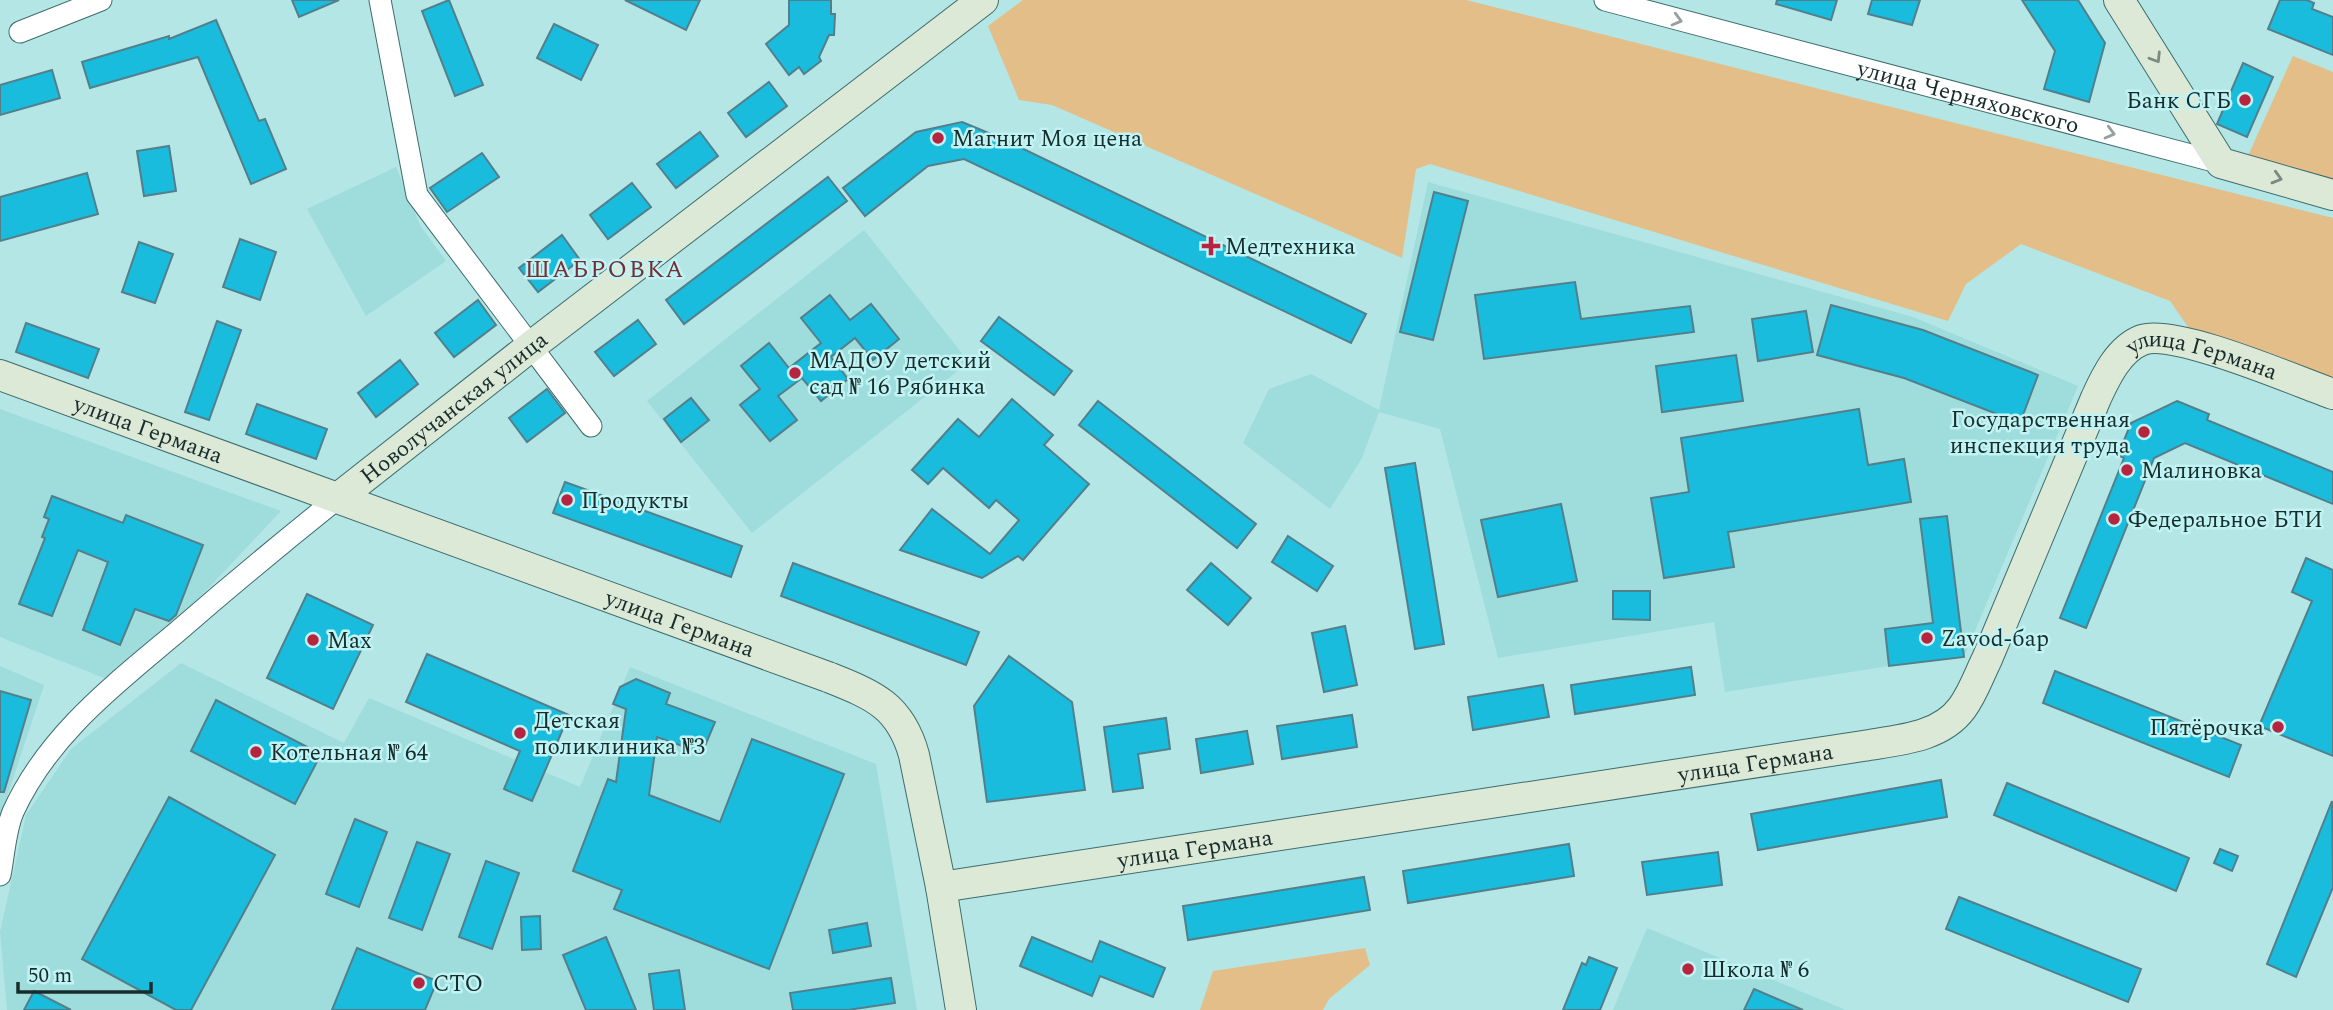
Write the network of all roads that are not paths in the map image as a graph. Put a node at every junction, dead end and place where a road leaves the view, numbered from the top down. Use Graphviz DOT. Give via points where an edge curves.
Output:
graph roads {
  1 [pos="101,0"];
  2 [pos="380,0"];
  3 [pos="983,0"];
  4 [pos="1605,0"];
  5 [pos="2119,0"];
  6 [pos="20,32"];
  7 [pos="2221,163"];
  8 [pos="2333,195"];
  9 [pos="530,347"];
  10 [pos="0,375"];
  11 [pos="2332,394"];
  12 [pos="591,426"];
  13 [pos="338,498"];
  14 [pos="0,875"];
  15 [pos="940,887"];
  16 [pos="961,1010"];
  1 -- 6 [label="street"];
  2 -- 9 [label="street" via="417,195"];
  3 -- 9 [label="street, Новолучанская улица"];
  4 -- 7 [label="street, улица Черняховского, one-way"];
  5 -- 7 [label="street, one-way"];
  7 -- 8 [label="street, улица Черняховского, one-way"];
  9 -- 12 [label="street"];
  9 -- 13 [label="street, Новолучанская улица"];
  10 -- 13 [label="street, улица Германа"];
  11 -- 15 [label="street, улица Германа" via="2189,342 2150,338 2133,344 2104,380 1968,698 1948,722 1927,733"];
  13 -- 14 [label="street, Новолучанская улица" via="99,697 60,737 12,815"];
  13 -- 15 [label="street, улица Германа" via="871,695 894,713 907,734"];
  15 -- 16 [label="street"];
}
